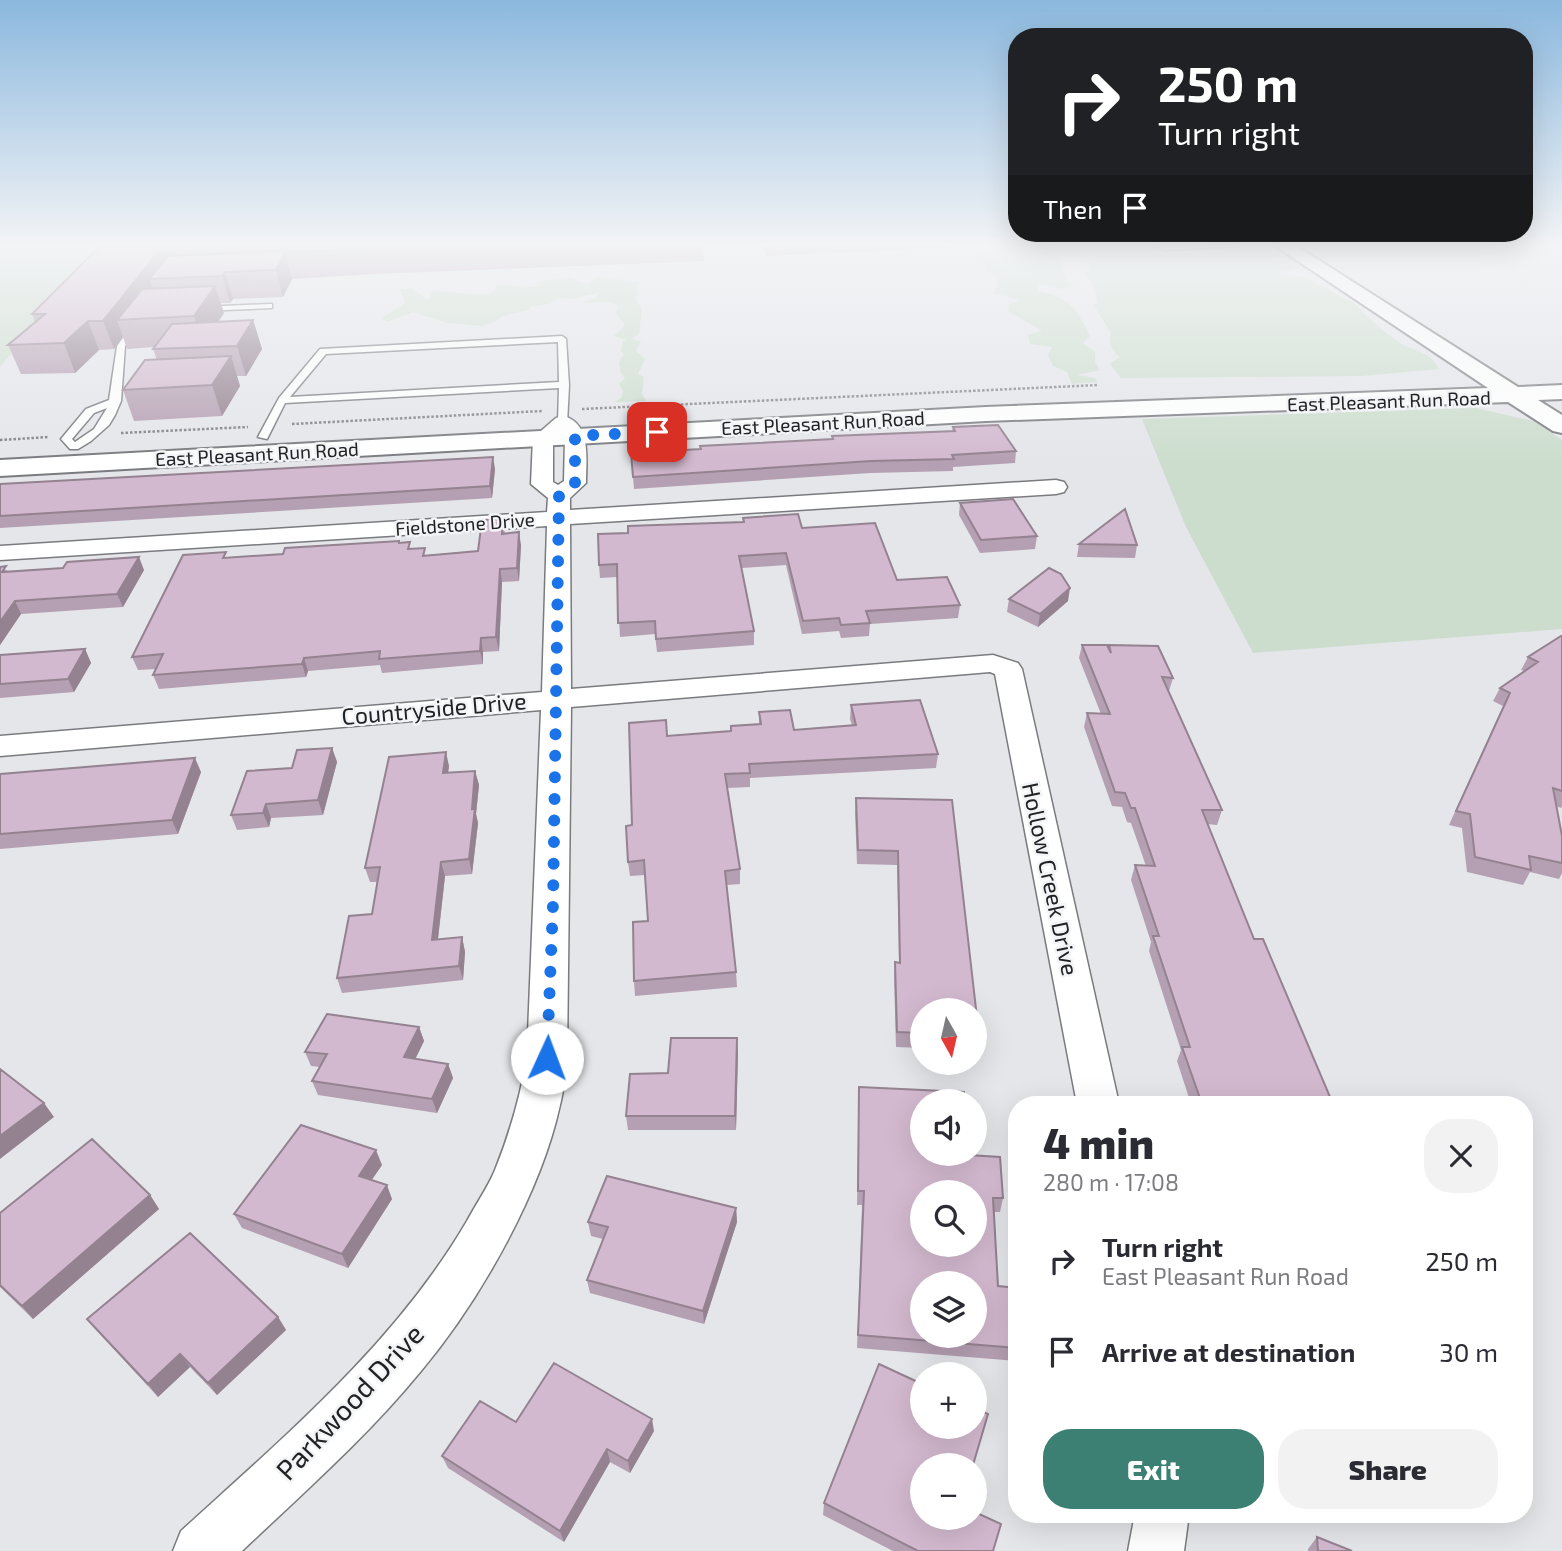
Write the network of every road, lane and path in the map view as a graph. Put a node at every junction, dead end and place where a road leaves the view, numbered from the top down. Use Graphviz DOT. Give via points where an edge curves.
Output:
graph roads {
  1 [pos="142,317"];
  2 [pos="1395,317"];
  3 [pos="1545,377"];
  4 [pos="1493,381"];
  5 [pos="564,385"];
  6 [pos="127,386"];
  7 [pos="114,387"];
  8 [pos="1562,392"];
  9 [pos="1515,395"];
  10 [pos="282,400"];
  11 [pos="116,401"];
  12 [pos="1562,426"];
  13 [pos="569,429"];
  14 [pos="263,438"];
  15 [pos="543,438"];
  16 [pos="0,451"];
  17 [pos="69,456"];
  18 [pos="0,468"];
  19 [pos="1056,487"];
  20 [pos="559,507"];
  21 [pos="0,554"];
  22 [pos="993,663"];
  23 [pos="557,698"];
  24 [pos="0,746"];
  25 [pos="1096,1096"];
  26 [pos="1161,1523"];
  27 [pos="201,1551"];
  28 [pos="1156,1551"];
  1 -- 7 [label="lane" via="121,347"];
  2 -- 4 [label="main road"];
  3 -- 4 [label="main road, East Pleasant Run Road"];
  3 -- 8 [label="main road"];
  4 -- 9 [label="main road"];
  4 -- 13 [label="main road, East Pleasant Run Road" via="894,404"];
  5 -- 10 [label="lane"];
  5 -- 10 [label="lane" via="562,339 323,351"];
  5 -- 13 [label="lane"];
  6 -- 7 [label="lane"];
  7 -- 11 [label="lane"];
  8 -- 9 [label="main road, East Pleasant Run Road"];
  9 -- 12 [label="main road"];
  9 -- 13 [label="main road, East Pleasant Run Road"];
  10 -- 14 [label="lane"];
  11 -- 17 [label="lane" via="97,435"];
  11 -- 17 [label="lane" via="90,411 66,439"];
  13 -- 14 [label="main road, East Pleasant Run Road"];
  13 -- 15 [label="main road, East Pleasant Run Road"];
  13 -- 20 [label="street, Parkwood Drive" via="575,483"];
  14 -- 17 [label="main road, East Pleasant Run Road"];
  15 -- 17 [label="main road, East Pleasant Run Road"];
  15 -- 20 [label="street" via="542,484"];
  16 -- 17 [label="main road, East Pleasant Run Road"];
  17 -- 18 [label="main road, East Pleasant Run Road"];
  19 -- 20 [label="street, Fieldstone Drive"];
  20 -- 21 [label="street, Fieldstone Drive"];
  20 -- 23 [label="street, Parkwood Drive"];
  22 -- 23 [label="street, Countryside Drive"];
  22 -- 25 [label="street, Hollow Creek Drive" via="1008,668"];
  23 -- 24 [label="street, Countryside Drive"];
  23 -- 27 [label="street, Parkwood Drive" via="547,1058 539,1106 514,1180 463,1272 404,1353"];
  26 -- 28 [label="street"];
}
